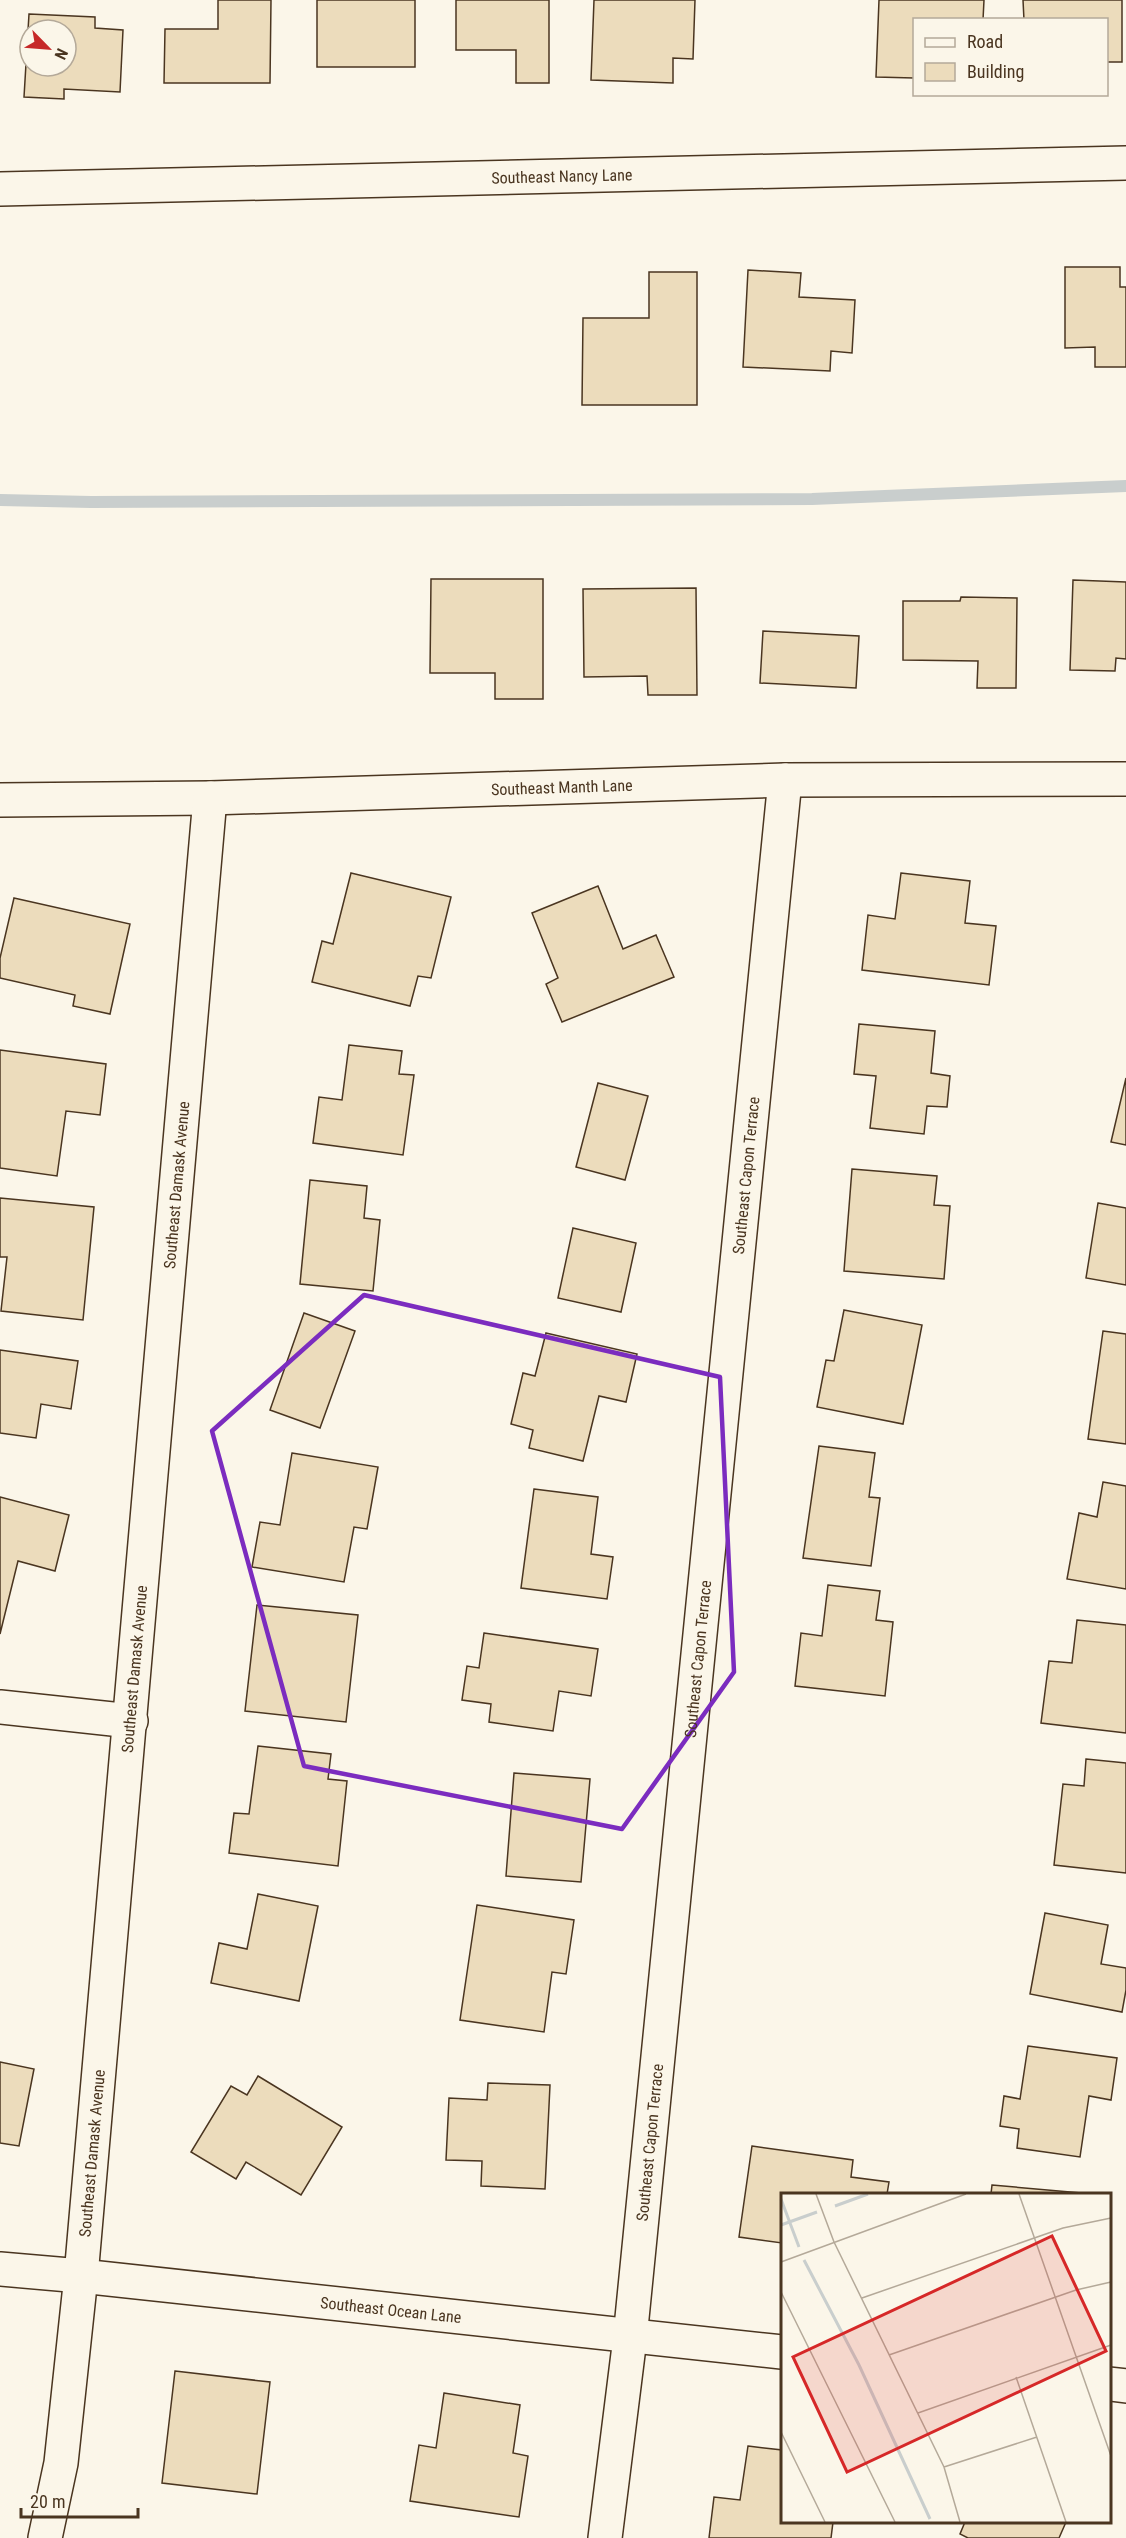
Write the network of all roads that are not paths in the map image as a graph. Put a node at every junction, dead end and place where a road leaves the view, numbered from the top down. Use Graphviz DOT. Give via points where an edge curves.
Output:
graph roads {
  1 [pos="1126,163"];
  2 [pos="0,189"];
  3 [pos="1126,779"];
  4 [pos="785,780"];
  5 [pos="210,798"];
  6 [pos="0,800"];
  7 [pos="0,1707"];
  8 [pos="131,1721"];
  9 [pos="0,2270"];
  10 [pos="81,2276"];
  11 [pos="630,2338"];
  12 [pos="781,2352"];
  13 [pos="1111,2384"];
  14 [pos="1126,2386"];
  15 [pos="45,2538"];
  16 [pos="605,2538"];
  1 -- 2 [label="street, Southeast Nancy Lane"];
  3 -- 4 [label="street, Southeast Manth Lane"];
  4 -- 5 [label="street, Southeast Manth Lane"];
  4 -- 11 [label="street, Southeast Capon Terrace"];
  5 -- 6 [label="street, Southeast Manth Lane"];
  5 -- 8 [label="street, Southeast Damask Avenue"];
  7 -- 8 [label="street"];
  8 -- 10 [label="street, Southeast Damask Avenue"];
  9 -- 10 [label="street, Southeast Ocean Lane"];
  10 -- 11 [label="street, Southeast Ocean Lane"];
  10 -- 15 [label="street, Southeast Damask Avenue" via="61,2463"];
  11 -- 12 [label="street, Southeast Ocean Lane"];
  11 -- 16 [label="street, Southeast Capon Terrace"];
  13 -- 14 [label="street"];
}
